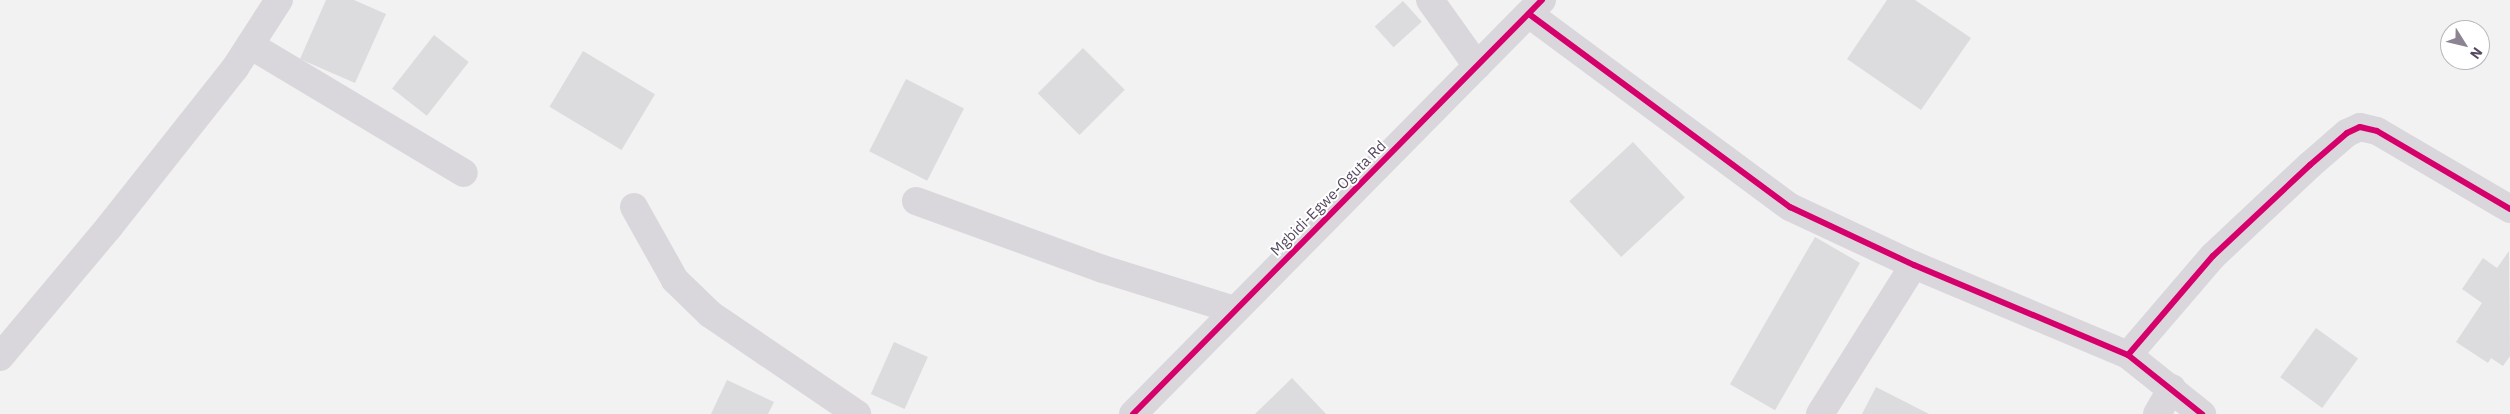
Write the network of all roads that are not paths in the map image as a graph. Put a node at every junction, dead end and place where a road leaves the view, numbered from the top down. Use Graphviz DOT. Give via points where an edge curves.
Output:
graph roads {
  1 [pos="279,0"];
  2 [pos="1430,0"];
  3 [pos="1535,7"];
  4 [pos="250,45"];
  5 [pos="1477,66"];
  6 [pos="464,173"];
  7 [pos="916,201"];
  8 [pos="634,207"];
  9 [pos="2510,210"];
  10 [pos="1914,265"];
  11 [pos="1235,310"];
  12 [pos="2128,355"];
  13 [pos="0,358"];
  14 [pos="2172,388"];
  15 [pos="857,414"];
  16 [pos="1133,414"];
  17 [pos="1820,414"];
  18 [pos="2157,414"];
  19 [pos="2202,414"];
  1 -- 4 [label="street"];
  2 -- 5 [label="street"];
  3 -- 5 [label="street, Mgbidi-Egwe-Oguta Rd"];
  3 -- 10 [label="street" via="1790,207"];
  4 -- 6 [label="street"];
  4 -- 13 [label="street" via="109,227"];
  5 -- 11 [label="street, Mgbidi-Egwe-Oguta Rd"];
  7 -- 11 [label="street" via="1103,268"];
  8 -- 15 [label="street" via="675,280 710,314"];
  9 -- 12 [label="street" via="2377,130 2360,127 2310,165 2213,256"];
  10 -- 12 [label="street"];
  10 -- 17 [label="street"];
  11 -- 16 [label="street, Mgbidi-Egwe-Oguta Rd"];
  12 -- 14 [label="street"];
  14 -- 18 [label="street"];
  14 -- 19 [label="street"];
}
